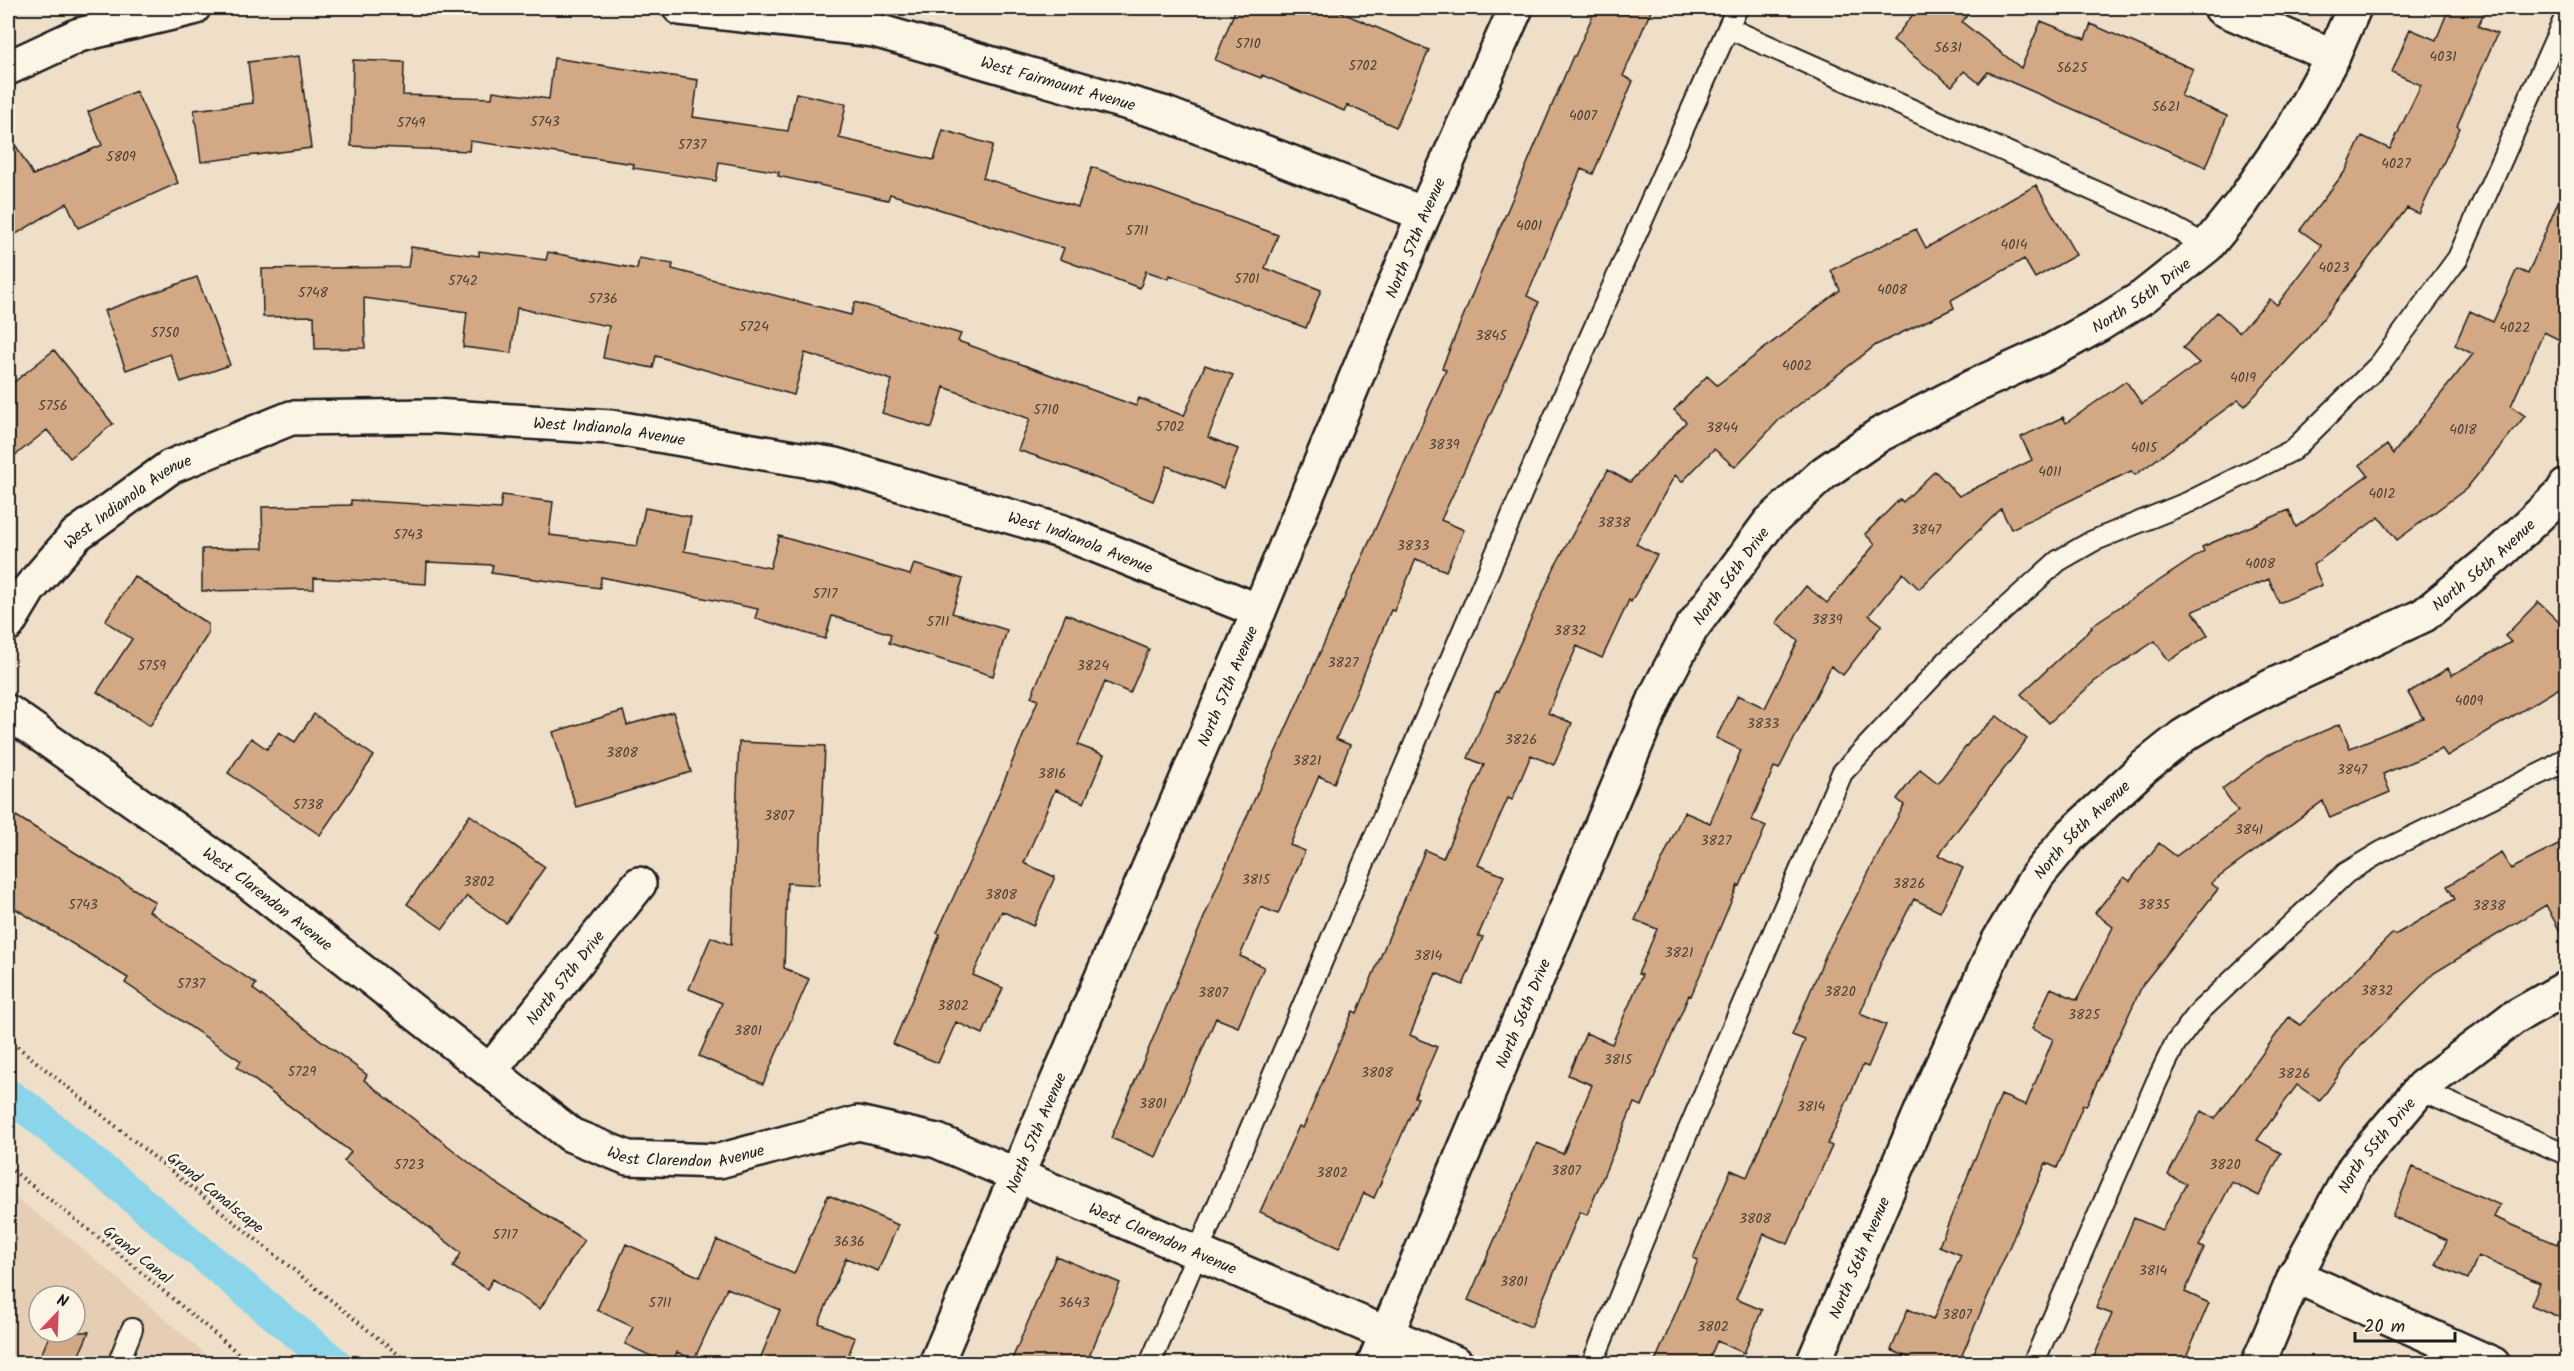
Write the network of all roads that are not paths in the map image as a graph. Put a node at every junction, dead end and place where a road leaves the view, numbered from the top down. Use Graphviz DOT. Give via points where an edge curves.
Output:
graph roads {
  1 [pos="193,8"];
  2 [pos="680,8"];
  3 [pos="1516,8"];
  4 [pos="1737,8"];
  5 [pos="2221,8"];
  6 [pos="2354,8"];
  7 [pos="2566,15"];
  8 [pos="1728,28"];
  9 [pos="2333,56"];
  10 [pos="8,68"];
  11 [pos="1424,214"];
  12 [pos="2206,246"];
  13 [pos="2566,486"];
  14 [pos="1259,611"];
  15 [pos="8,624"];
  16 [pos="8,712"];
  17 [pos="2566,758"];
  18 [pos="639,884"];
  19 [pos="2566,988"];
  20 [pos="490,1071"];
  21 [pos="2420,1090"];
  22 [pos="2566,1154"];
  23 [pos="1017,1175"];
  24 [pos="1198,1253"];
  25 [pos="2295,1276"];
  26 [pos="132,1329"];
  27 [pos="1387,1333"];
  28 [pos="118,1364"];
  29 [pos="936,1364"];
  30 [pos="1150,1364"];
  31 [pos="1374,1364"];
  32 [pos="1457,1364"];
  33 [pos="1592,1364"];
  34 [pos="1813,1364"];
  35 [pos="2033,1364"];
  36 [pos="2258,1364"];
  37 [pos="2493,1364"];
  1 -- 10 [label="street" via="80,35"];
  2 -- 11 [label="street, West Fairmount Avenue" via="874,30 1163,113"];
  3 -- 11 [label="street, North 57th Avenue"];
  4 -- 8 [label="lane"];
  5 -- 9 [label="street"];
  6 -- 9 [label="street, North 56th Drive"];
  7 -- 33 [label="lane" via="2458,258 2380,364 2293,450 2189,502 2093,540 2058,561 1947,661 1842,773"];
  8 -- 12 [label="lane" via="2162,221"];
  8 -- 24 [label="lane" via="1546,436"];
  9 -- 12 [label="street, North 56th Drive" via="2294,127 2241,204"];
  11 -- 14 [label="street, North 57th Avenue"];
  12 -- 27 [label="street, North 56th Drive" via="2143,297 2100,324 1879,435 1824,473 1769,523 1691,629 1658,692"];
  13 -- 34 [label="street, North 56th Avenue" via="2496,556 2424,615 2247,699 2183,735 2070,836 2037,876 1998,942"];
  14 -- 15 [label="street, West Indianola Avenue" via="1060,531 836,465 611,427 433,416 291,418 170,467 76,535 28,589"];
  14 -- 23 [label="street, North 57th Avenue"];
  16 -- 20 [label="street, West Clarendon Avenue" via="237,873"];
  17 -- 35 [label="lane" via="2346,873 2199,1011 2175,1044 2162,1071"];
  18 -- 20 [label="street, North 57th Drive"];
  19 -- 21 [label="street, North 55th Drive" via="2513,1018"];
  20 -- 23 [label="street, West Clarendon Avenue" via="572,1135 628,1158 719,1161 858,1123 937,1140"];
  21 -- 22 [label="lane"];
  21 -- 25 [label="street, North 55th Drive" via="2355,1167"];
  23 -- 24 [label="street, West Clarendon Avenue"];
  23 -- 29 [label="street, North 57th Avenue"];
  24 -- 27 [label="street, West Clarendon Avenue"];
  24 -- 30 [label="lane"];
  25 -- 36 [label="street, North 55th Drive"];
  25 -- 37 [label="street"];
  26 -- 28 [label="lane"];
  27 -- 31 [label="street, North 56th Drive"];
  27 -- 32 [label="street, West Clarendon Avenue"];
}
